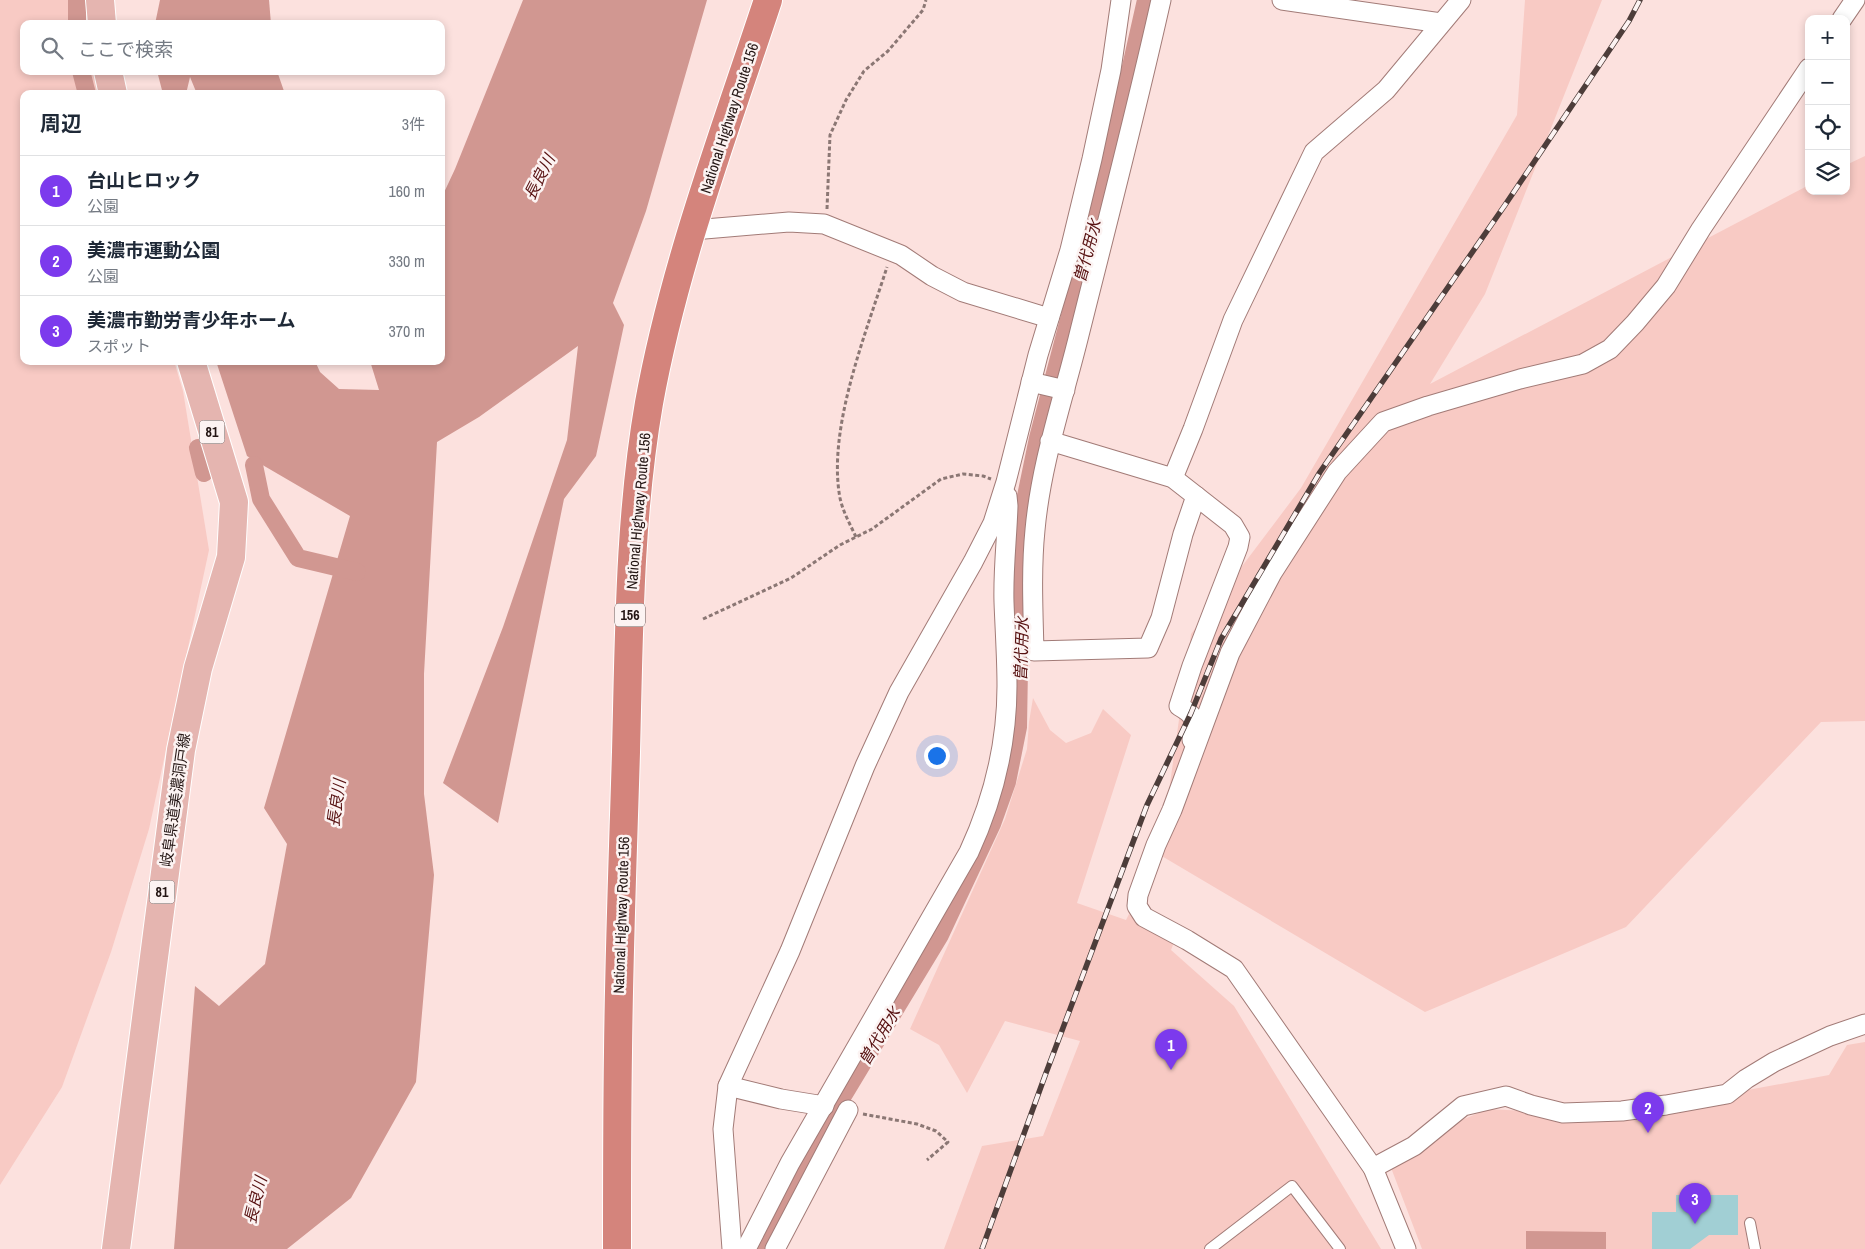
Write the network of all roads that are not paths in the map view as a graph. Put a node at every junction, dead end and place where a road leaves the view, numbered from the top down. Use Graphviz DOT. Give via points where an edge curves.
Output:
graph roads {
  1 [pos="100,0"];
  2 [pos="768,0"];
  3 [pos="1121,0"];
  4 [pos="1161,0"];
  5 [pos="1461,0"];
  6 [pos="1855,0"];
  7 [pos="1292,1"];
  8 [pos="1845,15"];
  9 [pos="102,20"];
  10 [pos="1441,23"];
  11 [pos="1805,74"];
  12 [pos="109,75"];
  13 [pos="112,90"];
  14 [pos="1100,197"];
  15 [pos="693,230"];
  16 [pos="1049,318"];
  17 [pos="192,365"];
  18 [pos="1049,386"];
  19 [pos="1050,441"];
  20 [pos="1173,478"];
  21 [pos="1006,484"];
  22 [pos="1196,496"];
  23 [pos="1191,754"];
  24 [pos="1865,1024"];
  25 [pos="728,1086"];
  26 [pos="824,1106"];
  27 [pos="848,1110"];
  28 [pos="1373,1168"];
  29 [pos="1750,1223"];
  30 [pos="116,1249"];
  31 [pos="617,1249"];
  32 [pos="732,1249"];
  33 [pos="746,1249"];
  34 [pos="775,1249"];
  35 [pos="1210,1249"];
  36 [pos="1340,1249"];
  37 [pos="1406,1249"];
  38 [pos="1755,1249"];
  1 -- 9 [label="main road"];
  2 -- 15 [label="highway, National Highway Route 156 / 156"];
  3 -- 14 [label="street" via="1111,70"];
  4 -- 14 [label="street" via="1136,112"];
  5 -- 10 [label="street"];
  6 -- 8 [label="street"];
  7 -- 10 [label="street"];
  10 -- 20 [label="street" via="1386,90 1314,152 1233,320"];
  11 -- 23 [label="street" via="1666,286 1610,349 1582,364 1520,378 1383,422 1337,472 1272,573 1230,653"];
  12 -- 13 [label="main road"];
  14 -- 16 [label="street" via="1070,250"];
  14 -- 18 [label="street"];
  15 -- 16 [label="street" via="789,222 827,225 901,256 963,292"];
  15 -- 31 [label="highway, National Highway Route 156 / 156" via="660,346 643,442 635,522 618,1051"];
  16 -- 18 [label="street"];
  17 -- 30 [label="main road, 岐阜県道美濃洞戸線 / 81" via="234,502 231,557 198,668 181,750"];
  18 -- 19 [label="street"];
  18 -- 21 [label="street"];
  19 -- 20 [label="street"];
  19 -- 22 [label="street" via="1035,530 1034,652 1148,648 1161,618"];
  20 -- 22 [label="street"];
  21 -- 25 [label="street" via="985,539 899,692 865,766 790,951"];
  21 -- 26 [label="street" via="1004,600 1007,687 1004,734 994,783 969,852"];
  22 -- 23 [label="street" via="1233,525 1240,537 1179,706 1194,718"];
  23 -- 28 [label="street" via="1138,895 1137,906 1144,916 1234,969"];
  24 -- 28 [label="street" via="1774,1062 1746,1078 1727,1094 1622,1111 1563,1114 1506,1096 1463,1106 1414,1146"];
  25 -- 26 [label="street"];
  25 -- 32 [label="street" via="723,1129"];
  26 -- 33 [label="street" via="790,1163"];
  27 -- 34 [label="street"];
  28 -- 37 [label="street"];
  29 -- 38 [label="lane"];
  35 -- 36 [label="lane" via="1292,1186"];
}
